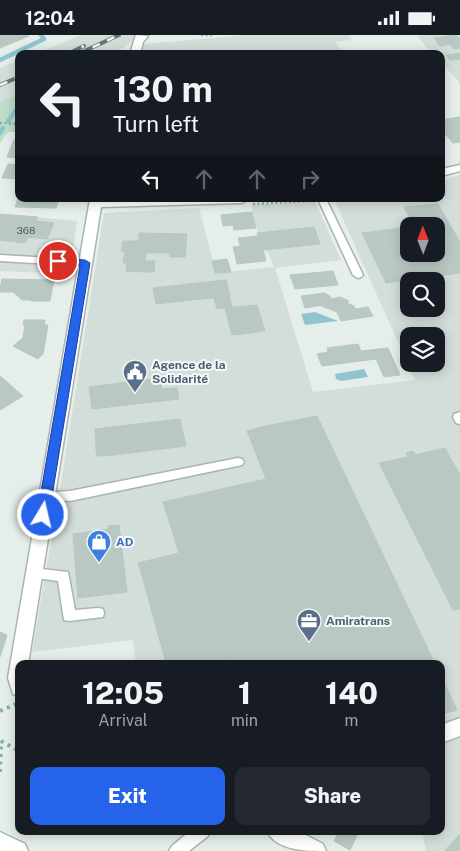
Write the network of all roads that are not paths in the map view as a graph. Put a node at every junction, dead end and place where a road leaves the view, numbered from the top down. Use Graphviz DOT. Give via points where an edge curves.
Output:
graph roads {
  1 [pos="141,35"];
  2 [pos="136,50"];
  3 [pos="460,168"];
  4 [pos="445,172"];
  5 [pos="95,202"];
  6 [pos="323,202"];
  7 [pos="0,257"];
  8 [pos="85,263"];
  9 [pos="358,275"];
  10 [pos="238,462"];
  11 [pos="46,496"];
  12 [pos="33,573"];
  13 [pos="98,613"];
  14 [pos="20,660"];
  15 [pos="460,727"];
  16 [pos="445,733"];
  17 [pos="199,835"];
  18 [pos="285,835"];
  19 [pos="0,842"];
  20 [pos="18,851"];
  21 [pos="177,851"];
  22 [pos="316,851"];
  1 -- 2 [label="street" via="143,37"];
  3 -- 4 [label="street"];
  5 -- 8 [label="street"];
  6 -- 9 [label="lane"];
  7 -- 8 [label="lane"];
  8 -- 11 [label="street"];
  10 -- 11 [label="lane" via="70,496"];
  11 -- 12 [label="street"];
  12 -- 13 [label="lane" via="64,576 69,616"];
  12 -- 14 [label="street"];
  15 -- 16 [label="street"];
  17 -- 21 [label="lane"];
  18 -- 22 [label="street"];
  19 -- 20 [label="street"];
}
